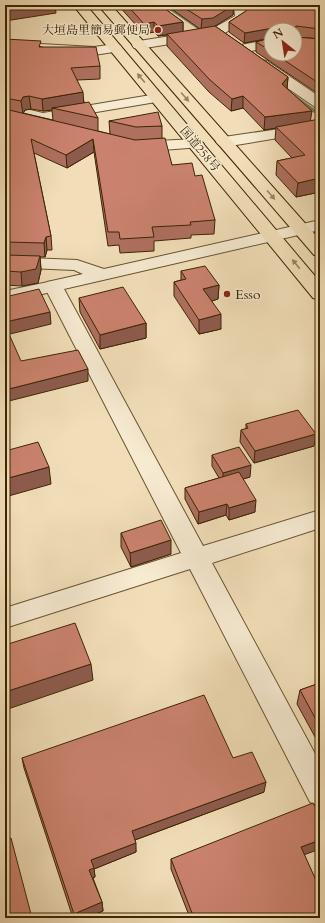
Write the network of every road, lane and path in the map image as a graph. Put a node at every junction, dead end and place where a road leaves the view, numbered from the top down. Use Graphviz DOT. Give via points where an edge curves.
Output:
graph roads {
  1 [pos="79,5"];
  2 [pos="104,5"];
  3 [pos="240,5"];
  4 [pos="186,27"];
  5 [pos="207,33"];
  6 [pos="139,45"];
  7 [pos="263,45"];
  8 [pos="5,46"];
  9 [pos="115,48"];
  10 [pos="241,49"];
  11 [pos="158,98"];
  12 [pos="320,104"];
  13 [pos="5,108"];
  14 [pos="5,116"];
  15 [pos="320,127"];
  16 [pos="59,129"];
  17 [pos="224,142"];
  18 [pos="121,143"];
  19 [pos="196,144"];
  20 [pos="320,225"];
  21 [pos="300,228"];
  22 [pos="273,236"];
  23 [pos="320,252"];
  24 [pos="5,262"];
  25 [pos="102,275"];
  26 [pos="54,286"];
  27 [pos="320,294"];
  28 [pos="5,297"];
  29 [pos="320,520"];
  30 [pos="197,558"];
  31 [pos="5,618"];
  32 [pos="320,792"];
  1 -- 9 [label="highway, 国道258号"];
  2 -- 6 [label="highway, 国道258号"];
  3 -- 5 [label="street" via="241,17"];
  4 -- 5 [label="street"];
  5 -- 6 [label="street"];
  5 -- 10 [label="street"];
  6 -- 17 [label="highway, 国道258号, one-way"];
  7 -- 10 [label="street"];
  8 -- 9 [label="street" via="94,51"];
  11 -- 9 [label="highway, 国道258号, one-way"];
  10 -- 12 [label="street"];
  11 -- 13 [label="street" via="43,117"];
  11 -- 19 [label="highway, 国道258号"];
  14 -- 16 [label="street"];
  15 -- 17 [label="street"];
  17 -- 21 [label="highway, 国道258号, one-way"];
  18 -- 19 [label="street" via="136,147"];
  19 -- 22 [label="highway, 国道258号"];
  20 -- 21 [label="street"];
  21 -- 22 [label="street"];
  21 -- 23 [label="highway, 国道258号"];
  22 -- 25 [label="street"];
  27 -- 22 [label="highway, 国道258号, one-way"];
  24 -- 25 [label="street" via="77,265"];
  25 -- 26 [label="street"];
  26 -- 28 [label="street"];
  26 -- 30 [label="street"];
  29 -- 30 [label="street"];
  30 -- 31 [label="street"];
  30 -- 32 [label="street"];
}
